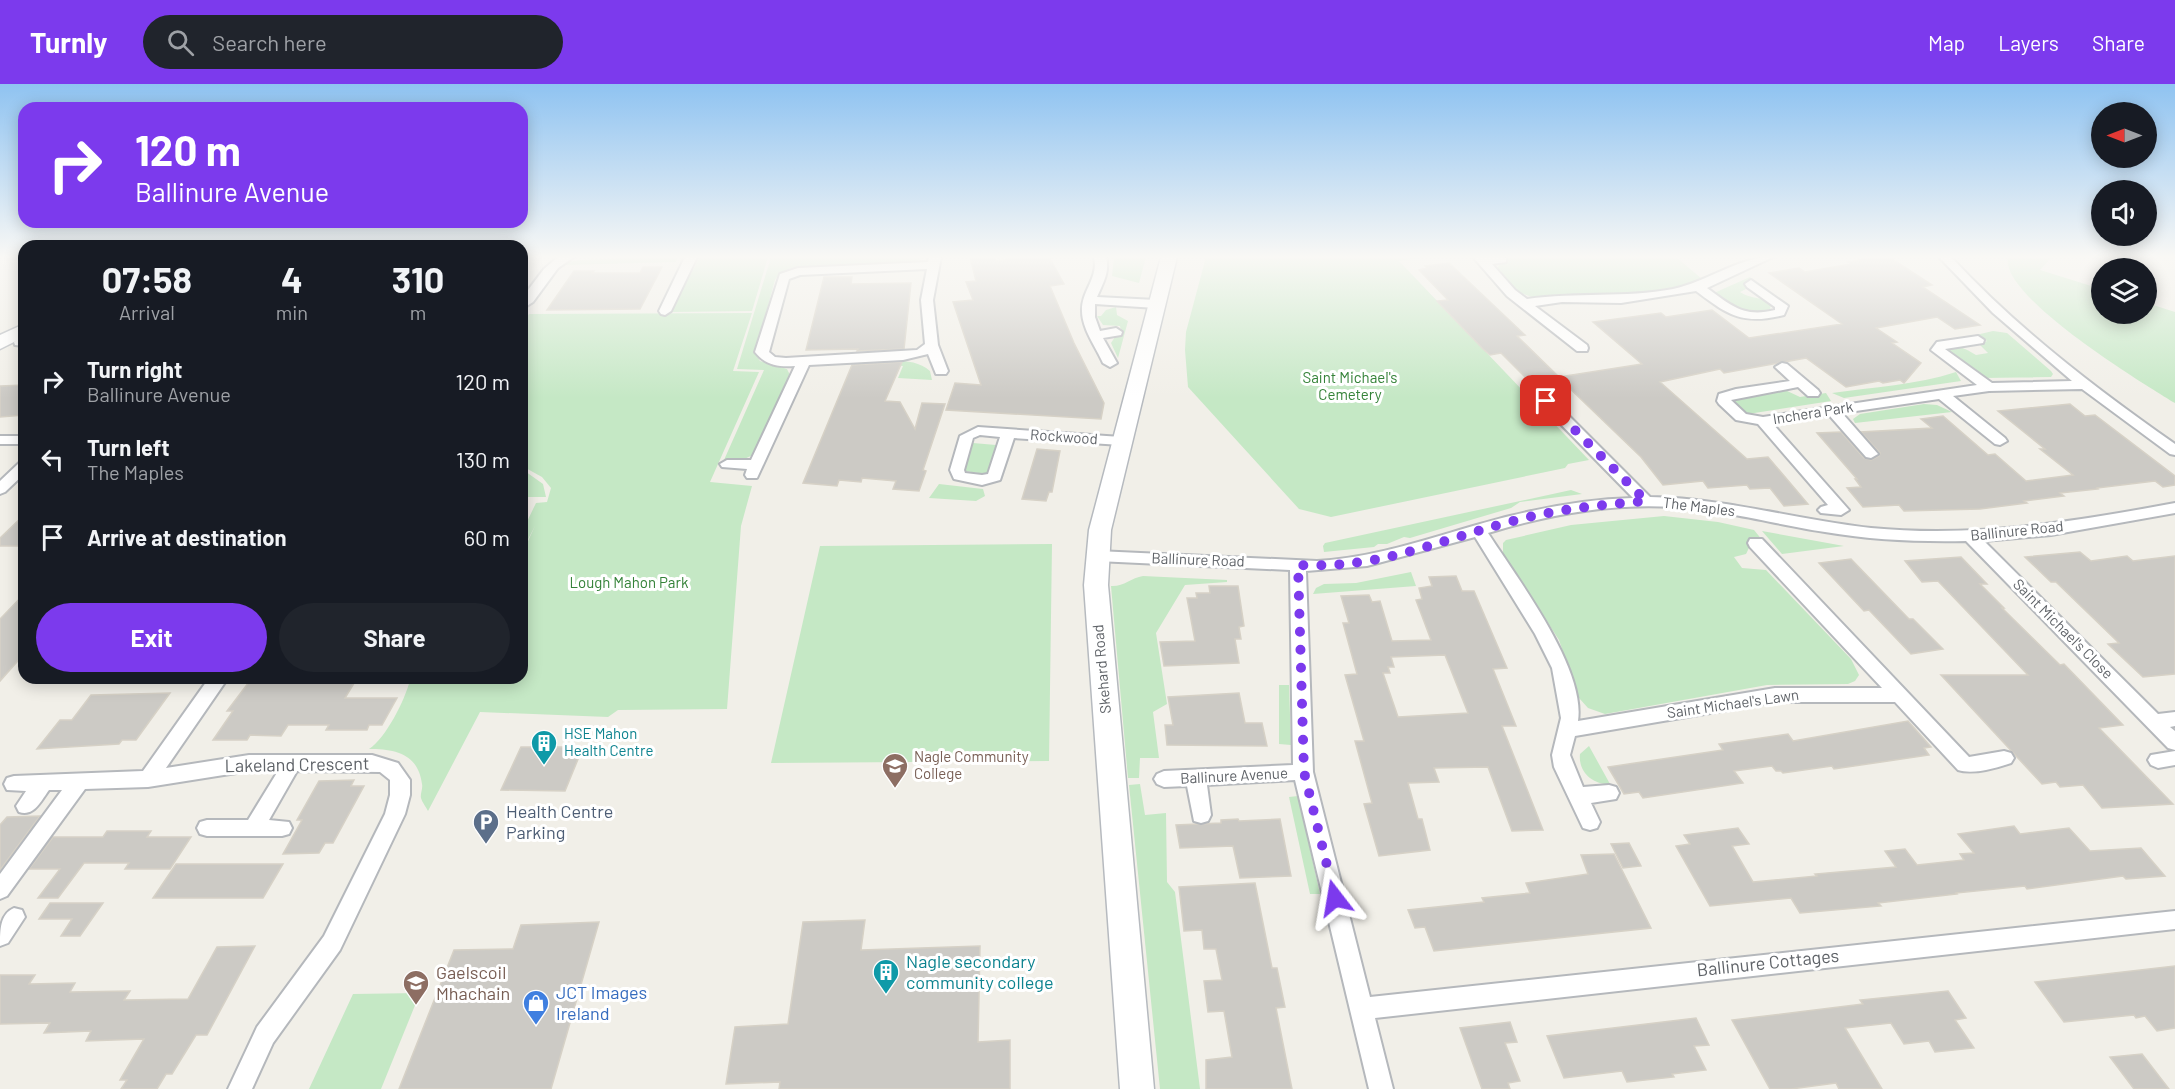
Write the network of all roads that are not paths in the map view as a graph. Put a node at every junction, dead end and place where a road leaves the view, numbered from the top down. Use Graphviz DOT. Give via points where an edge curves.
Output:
graph roads {
  1 [pos="668,304"];
  2 [pos="775,304"];
  3 [pos="927,304"];
  4 [pos="1089,304"];
  5 [pos="1156,304"];
  6 [pos="1528,304"];
  7 [pos="1723,304"];
  8 [pos="1778,304"];
  9 [pos="1990,304"];
  10 [pos="665,310"];
  11 [pos="1116,332"];
  12 [pos="1097,335"];
  13 [pos="18,339"];
  14 [pos="0,343"];
  15 [pos="1974,344"];
  16 [pos="932,345"];
  17 [pos="1582,348"];
  18 [pos="804,361"];
  19 [pos="1110,363"];
  20 [pos="1782,368"];
  21 [pos="941,371"];
  22 [pos="1800,382"];
  23 [pos="2086,385"];
  24 [pos="1989,387"];
  25 [pos="1814,393"];
  26 [pos="1942,394"];
  27 [pos="1563,398"];
  28 [pos="1831,410"];
  29 [pos="1763,421"];
  30 [pos="1008,433"];
  31 [pos="0,440"];
  32 [pos="18,440"];
  33 [pos="1121,441"];
  34 [pos="2000,441"];
  35 [pos="2175,451"];
  36 [pos="1872,454"];
  37 [pos="727,464"];
  38 [pos="18,472"];
  39 [pos="0,489"];
  40 [pos="1646,501"];
  41 [pos="2175,508"];
  42 [pos="1826,510"];
  43 [pos="1479,530"];
  44 [pos="1857,532"];
  45 [pos="1971,537"];
  46 [pos="1756,543"];
  47 [pos="1097,556"];
  48 [pos="1298,565"];
  49 [pos="214,684"];
  50 [pos="1899,694"];
  51 [pos="2175,718"];
  52 [pos="2154,722"];
  53 [pos="1569,730"];
  54 [pos="2175,743"];
  55 [pos="2004,758"];
  56 [pos="292,763"];
  57 [pos="1304,772"];
  58 [pos="1196,778"];
  59 [pos="148,779"];
  60 [pos="1164,779"];
  61 [pos="79,782"];
  62 [pos="44,783"];
  63 [pos="14,784"];
  64 [pos="1608,794"];
  65 [pos="1577,796"];
  66 [pos="26,806"];
  67 [pos="1201,815"];
  68 [pos="1590,822"];
  69 [pos="207,828"];
  70 [pos="254,828"];
  71 [pos="282,828"];
  72 [pos="0,890"];
  73 [pos="7,917"];
  74 [pos="2175,920"];
  75 [pos="0,936"];
  76 [pos="1361,1009"];
  77 [pos="240,1089"];
  78 [pos="1137,1089"];
  79 [pos="1380,1089"];
  1 -- 10 [label="street"];
  2 -- 18 [label="street" via="762,352 774,361"];
  3 -- 16 [label="street"];
  4 -- 12 [label="street" via="1088,313"];
  5 -- 33 [label="street, Skehard Road"];
  6 -- 17 [label="street"];
  7 -- 8 [label="street" via="1741,316 1753,317 1780,312 1782,306"];
  9 -- 23 [label="street"];
  11 -- 12 [label="street"];
  12 -- 19 [label="street"];
  13 -- 14 [label="street"];
  15 -- 24 [label="street" via="1942,345 1938,350"];
  16 -- 18 [label="street" via="921,353 903,356"];
  16 -- 21 [label="street"];
  18 -- 37 [label="street" via="754,470"];
  20 -- 22 [label="street"];
  22 -- 25 [label="street"];
  22 -- 29 [label="street, Inchera Park" via="1724,397 1727,406 1741,417"];
  23 -- 24 [label="street, Inchera Park"];
  23 -- 35 [label="street"];
  24 -- 26 [label="street, Inchera Park"];
  26 -- 28 [label="street, Inchera Park"];
  26 -- 34 [label="street"];
  27 -- 40 [label="street, The Maples" via="1546,401"];
  28 -- 29 [label="street, Inchera Park"];
  28 -- 36 [label="street"];
  29 -- 42 [label="street" via="1841,510"];
  30 -- 33 [label="street, Rockwood"];
  31 -- 32 [label="street"];
  33 -- 47 [label="street, Skehard Road"];
  38 -- 39 [label="street"];
  40 -- 43 [label="street" via="1552,512"];
  40 -- 44 [label="street, The Maples" via="1698,504"];
  41 -- 45 [label="street, Ballinure Road" via="2038,531"];
  43 -- 48 [label="street" via="1377,561"];
  43 -- 53 [label="street" via="1561,668 1569,704"];
  44 -- 45 [label="street, Ballinure Road"];
  45 -- 52 [label="street, Saint Michael's Close"];
  46 -- 50 [label="street"];
  47 -- 48 [label="street, Ballinure Road"];
  47 -- 78 [label="street, Skehard Road" via="1098,623"];
  48 -- 57 [label="street, Ballinure Avenue"];
  49 -- 59 [label="street"];
  50 -- 53 [label="street, Saint Michael's Lawn" via="1775,694"];
  50 -- 55 [label="street" via="1965,765"];
  51 -- 52 [label="street"];
  52 -- 54 [label="street, Saint Michael's Close"];
  53 -- 65 [label="street" via="1561,755"];
  56 -- 59 [label="street, Lakeland Crescent" via="232,764"];
  56 -- 70 [label="street"];
  56 -- 77 [label="street, Lakeland Crescent" via="385,764 398,776 402,794 332,943 265,1035"];
  57 -- 58 [label="street, Ballinure Avenue"];
  57 -- 76 [label="street, Ballinure Avenue"];
  58 -- 60 [label="street, Ballinure Avenue"];
  58 -- 67 [label="street"];
  59 -- 61 [label="street, Lakeland Crescent"];
  61 -- 62 [label="street, Lakeland Crescent"];
  61 -- 72 [label="street"];
  62 -- 63 [label="street, Lakeland Crescent"];
  62 -- 66 [label="street"];
  64 -- 65 [label="street"];
  65 -- 68 [label="street"];
  69 -- 70 [label="street"];
  70 -- 71 [label="street"];
  73 -- 75 [label="street"];
  74 -- 76 [label="street, Ballinure Cottages"];
  76 -- 79 [label="street, Ballinure Avenue"];
}
